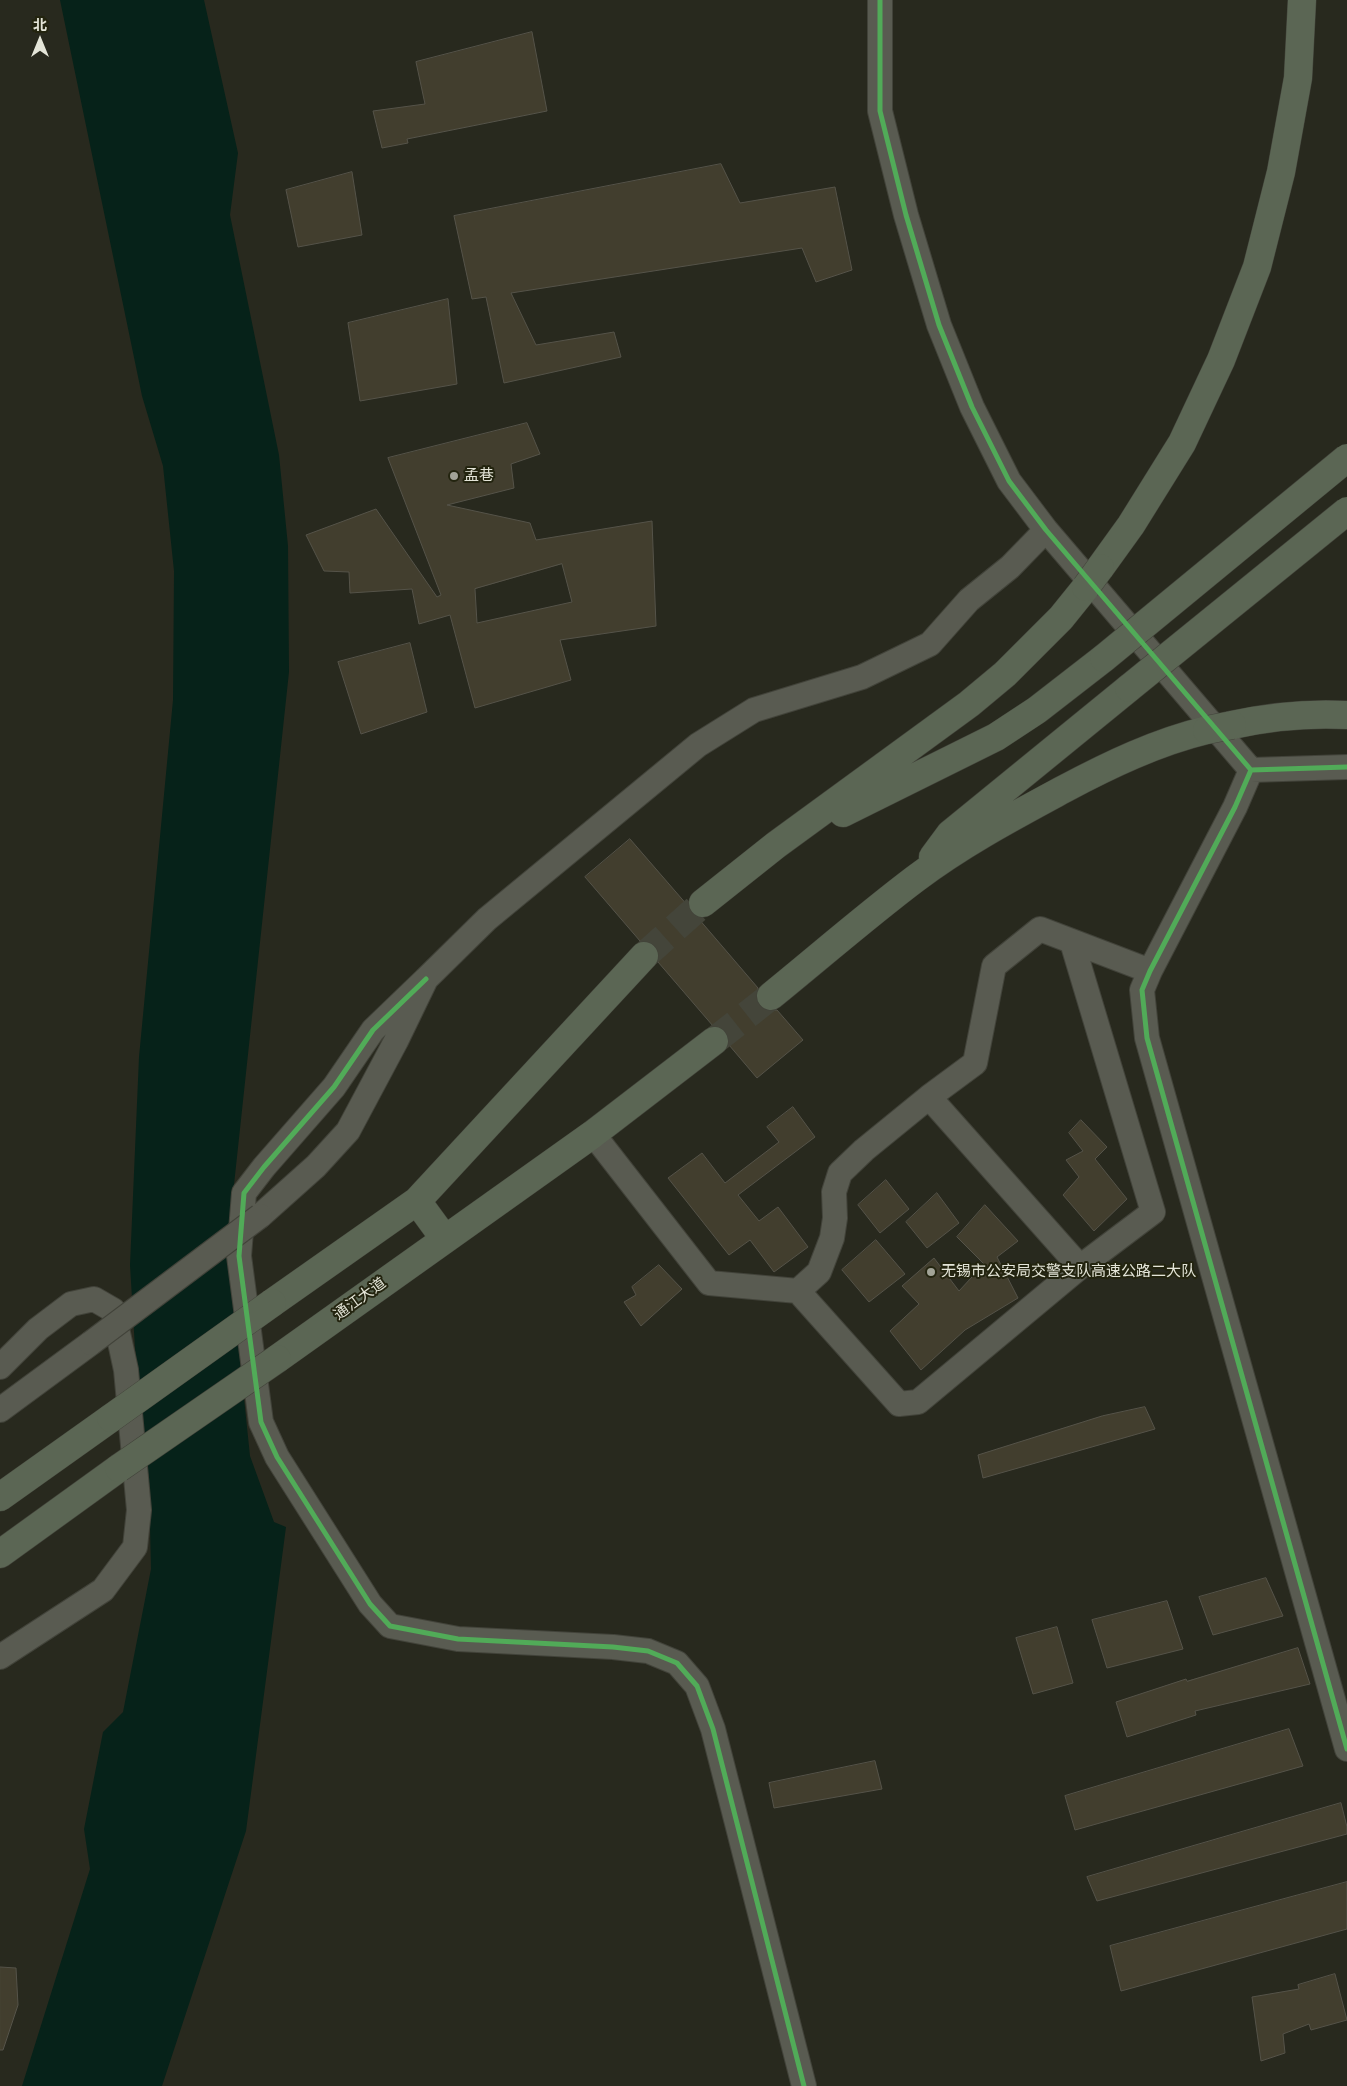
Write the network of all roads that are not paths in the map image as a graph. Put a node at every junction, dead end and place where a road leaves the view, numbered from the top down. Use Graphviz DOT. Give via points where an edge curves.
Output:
graph roads {
  1 [pos="880,0"];
  2 [pos="1302,0"];
  3 [pos="1347,458"];
  4 [pos="1347,511"];
  5 [pos="1046,530"];
  6 [pos="1347,715"];
  7 [pos="1347,767"];
  8 [pos="1251,770"];
  9 [pos="776,845"];
  10 [pos="916,878"];
  11 [pos="703,903"];
  12 [pos="1072,942"];
  13 [pos="644,956"];
  14 [pos="1150,971"];
  15 [pos="426,979"];
  16 [pos="772,996"];
  17 [pos="714,1041"];
  18 [pos="929,1096"];
  19 [pos="593,1134"];
  20 [pos="417,1201"];
  21 [pos="444,1238"];
  22 [pos="1080,1267"];
  23 [pos="798,1291"];
  24 [pos="0,1367"];
  25 [pos="0,1410"];
  26 [pos="0,1497"];
  27 [pos="0,1554"];
  28 [pos="0,1658"];
  29 [pos="1347,1749"];
  30 [pos="804,2086"];
  1 -- 5 [label="street" via="880,111 906,216 939,325 972,407 1008,481"];
  2 -- 9 [label="highway" via="1298,78 1281,172 1257,267 1221,360 1182,443 1131,525 1061,618 1005,674"];
  3 -- 9 [label="highway, bridge" via="1037,710 996,737"];
  4 -- 10 [label="highway, bridge" via="950,834"];
  5 -- 8 [label="street"];
  5 -- 15 [label="street" via="1010,567 969,600 930,644 862,677 754,710 698,745 487,918"];
  6 -- 10 [label="highway" via="1272,719 1219,728 1136,754 1028,808"];
  7 -- 8 [label="street"];
  8 -- 14 [label="street"];
  9 -- 11 [label="highway"];
  10 -- 16 [label="highway"];
  12 -- 14 [label="street"];
  12 -- 18 [label="street" via="1040,929 994,966 975,1063"];
  12 -- 22 [label="street" via="1153,1212"];
  13 -- 20 [label="highway"];
  14 -- 29 [label="street" via="1142,990 1147,1038"];
  15 -- 25 [label="street, bridge" via="348,1131 316,1166 260,1216"];
  15 -- 30 [label="street" via="373,1030 334,1087 244,1193 240,1256 261,1422 277,1457 370,1604 390,1626 458,1639 648,1651 677,1662 697,1686 713,1729"];
  17 -- 19 [label="highway, 通江大道"];
  18 -- 22 [label="street"];
  18 -- 23 [label="street" via="840,1173 834,1192 832,1238 819,1272"];
  19 -- 21 [label="highway, 通江大道"];
  19 -- 23 [label="street" via="709,1283"];
  20 -- 21 [label="highway"];
  20 -- 26 [label="highway, bridge"];
  21 -- 27 [label="highway, 通江大道, bridge"];
  22 -- 23 [label="street" via="918,1402 899,1404"];
  24 -- 28 [label="street" via="38,1329 71,1304 94,1299 113,1310 126,1370 140,1510 135,1547 103,1590"];
}
